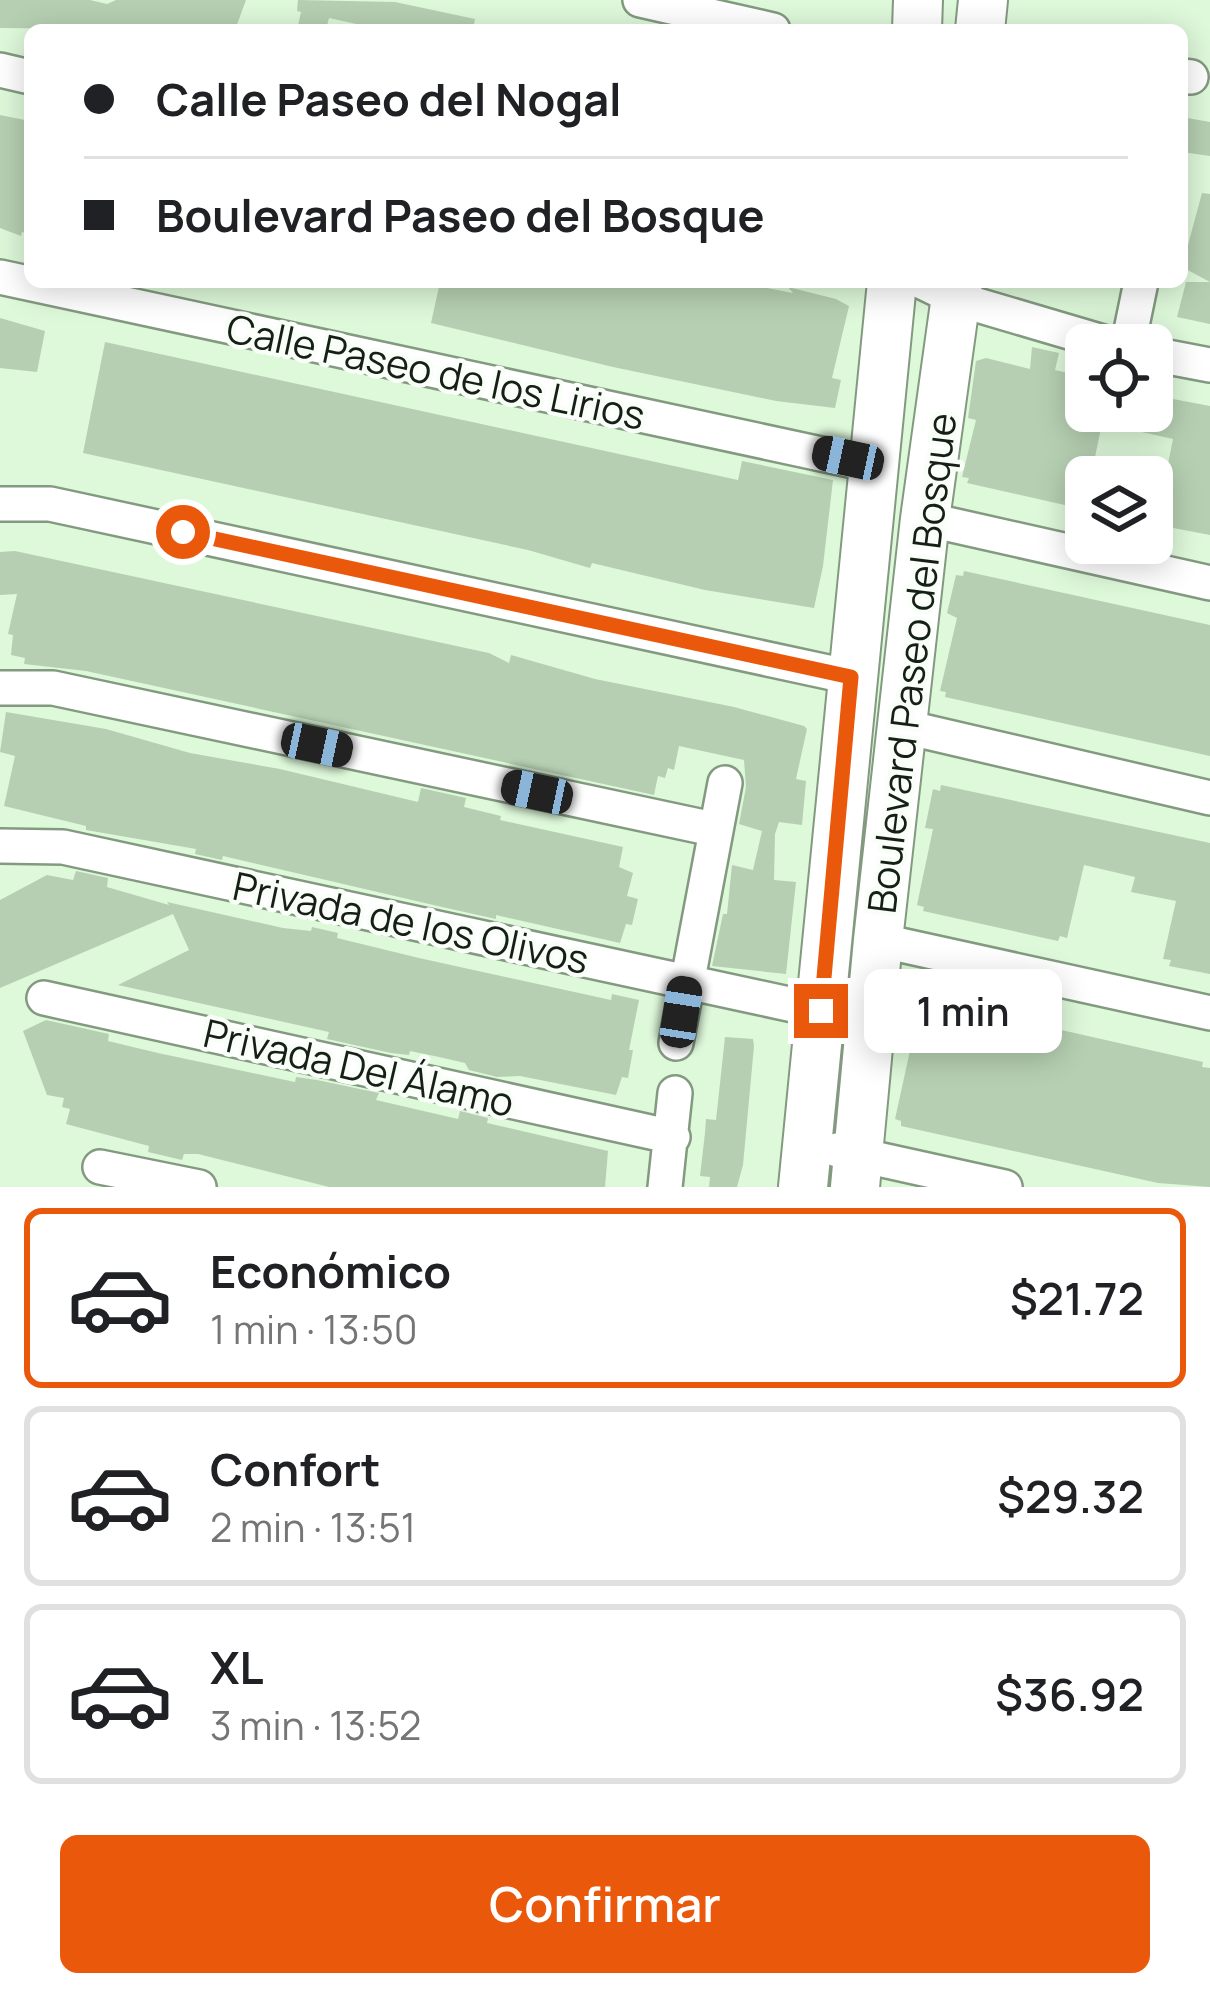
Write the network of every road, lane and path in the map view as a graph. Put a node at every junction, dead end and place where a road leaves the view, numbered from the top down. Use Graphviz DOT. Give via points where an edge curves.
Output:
graph roads {
  1 [pos="640,0"];
  2 [pos="746,24"];
  3 [pos="47,288"];
  4 [pos="891,288"];
  5 [pos="946,288"];
  6 [pos="1140,288"];
  7 [pos="1132,324"];
  8 [pos="1065,329"];
  9 [pos="1173,358"];
  10 [pos="1210,365"];
  11 [pos="872,465"];
  12 [pos="0,504"];
  13 [pos="925,520"];
  14 [pos="1210,583"];
  15 [pos="851,677"];
  16 [pos="0,688"];
  17 [pos="902,726"];
  18 [pos="724,783"];
  19 [pos="1210,797"];
  20 [pos="713,829"];
  21 [pos="0,846"];
  22 [pos="878,940"];
  23 [pos="686,982"];
  24 [pos="44,998"];
  25 [pos="821,1011"];
  26 [pos="1210,1012"];
  27 [pos="676,1043"];
  28 [pos="675,1093"];
  29 [pos="673,1137"];
  30 [pos="805,1165"];
  31 [pos="100,1167"];
  32 [pos="857,1171"];
  33 [pos="199,1187"];
  34 [pos="665,1187"];
  35 [pos="1005,1187"];
  1 -- 2 [label="street"];
  3 -- 11 [label="street, Calle Paseo de los Lirios"];
  4 -- 11 [label="street, Boulevard Paseo del Bosque"];
  5 -- 8 [label="street"];
  5 -- 13 [label="street, Boulevard Paseo del Bosque"];
  6 -- 7 [label="street"];
  9 -- 10 [label="street"];
  11 -- 15 [label="street, Boulevard Paseo del Bosque"];
  12 -- 15 [label="street" via="50,504"];
  13 -- 14 [label="street"];
  13 -- 17 [label="street, Boulevard Paseo del Bosque"];
  15 -- 25 [label="street, Boulevard Paseo del Bosque"];
  16 -- 20 [label="street" via="53,688"];
  17 -- 19 [label="street"];
  17 -- 22 [label="street, Boulevard Paseo del Bosque"];
  18 -- 20 [label="street"];
  20 -- 23 [label="street"];
  21 -- 23 [label="street, Privada de los Olivos" via="63,847"];
  22 -- 26 [label="street"];
  22 -- 32 [label="street, Boulevard Paseo del Bosque"];
  23 -- 25 [label="street, Privada de los Olivos"];
  23 -- 27 [label="street"];
  24 -- 29 [label="street, Privada Del Álamo"];
  25 -- 30 [label="street, Boulevard Paseo del Bosque"];
  28 -- 29 [label="street"];
  29 -- 34 [label="street"];
  30 -- 32 [label="street"];
  31 -- 33 [label="street"];
  32 -- 35 [label="street"];
}
